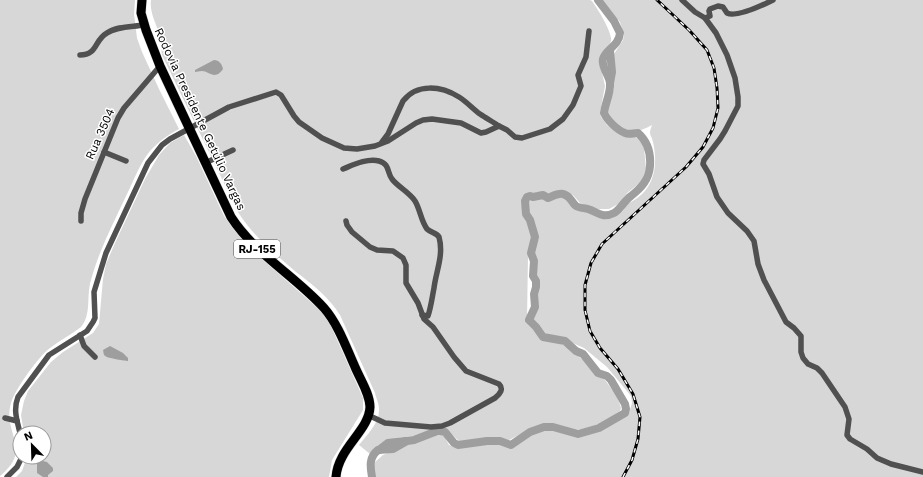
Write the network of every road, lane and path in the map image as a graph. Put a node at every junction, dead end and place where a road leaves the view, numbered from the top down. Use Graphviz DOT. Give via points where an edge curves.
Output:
graph roads {
  1 [pos="142,0"];
  2 [pos="682,0"];
  3 [pos="773,0"];
  4 [pos="705,18"];
  5 [pos="144,25"];
  6 [pos="589,31"];
  7 [pos="80,56"];
  8 [pos="160,66"];
  9 [pos="499,126"];
  10 [pos="190,128"];
  11 [pos="378,145"];
  12 [pos="233,150"];
  13 [pos="104,152"];
  14 [pos="126,161"];
  15 [pos="205,163"];
  16 [pos="343,169"];
  17 [pos="81,221"];
  18 [pos="346,221"];
  19 [pos="422,314"];
  20 [pos="80,335"];
  21 [pos="95,357"];
  22 [pos="368,415"];
  23 [pos="5,418"];
  24 [pos="17,421"];
  25 [pos="18,425"];
  26 [pos="18,465"];
  27 [pos="923,472"];
  28 [pos="7,477"];
  29 [pos="336,477"];
  1 -- 5 [label="main road, Rodovia Presidente Getúlio Vargas / RJ-155" via="141,13"];
  2 -- 4 [label="street"];
  3 -- 4 [label="street" via="756,9 733,14 718,6 710,9 710,16"];
  4 -- 27 [label="street" via="727,54 738,97 738,106 725,131 703,164 717,198 754,241 764,280 786,322 801,336 803,358 822,373 845,407 849,418 847,435 850,439 877,458"];
  5 -- 7 [label="street" via="107,32 94,50"];
  5 -- 8 [label="main road, Rodovia Presidente Getúlio Vargas / RJ-155"];
  6 -- 9 [label="street" via="586,57 578,75 581,86 573,105 563,119 550,129 522,138 515,137"];
  8 -- 10 [label="main road, Rodovia Presidente Getúlio Vargas / RJ-155"];
  8 -- 13 [label="street, Rua 3504" via="124,108"];
  9 -- 11 [label="street" via="481,133 461,123 423,120"];
  9 -- 11 [label="street" via="456,96 434,88 425,88 407,96 388,134"];
  10 -- 11 [label="street" via="229,107 276,92 281,95 299,122 322,138 344,148 358,149"];
  10 -- 15 [label="main road, Rodovia Presidente Getúlio Vargas / RJ-155"];
  10 -- 20 [label="street" via="162,145 148,163 106,252 94,292 95,318"];
  12 -- 15 [label="street"];
  13 -- 14 [label="street"];
  13 -- 17 [label="street, Rua 3504" via="83,206"];
  15 -- 22 [label="main road, Rodovia Presidente Getúlio Vargas / RJ-155" via="231,217 244,236 318,302 330,316 367,394 370,405"];
  16 -- 19 [label="street" via="369,161 383,163 391,178 414,200 427,228 439,238 440,262 432,306 428,316"];
  18 -- 19 [label="street" via="352,232 370,247 393,251 403,258 406,265 406,283"];
  19 -- 22 [label="street" via="461,366 466,371 499,384 502,390 500,394 442,426 391,424"];
  20 -- 21 [label="street" via="84,346"];
  20 -- 24 [label="street" via="49,355 22,390 16,403"];
  22 -- 29 [label="main road" via="339,462"];
  23 -- 24 [label="street"];
  24 -- 25 [label="street"];
  26 -- 28 [label="street"];
}
